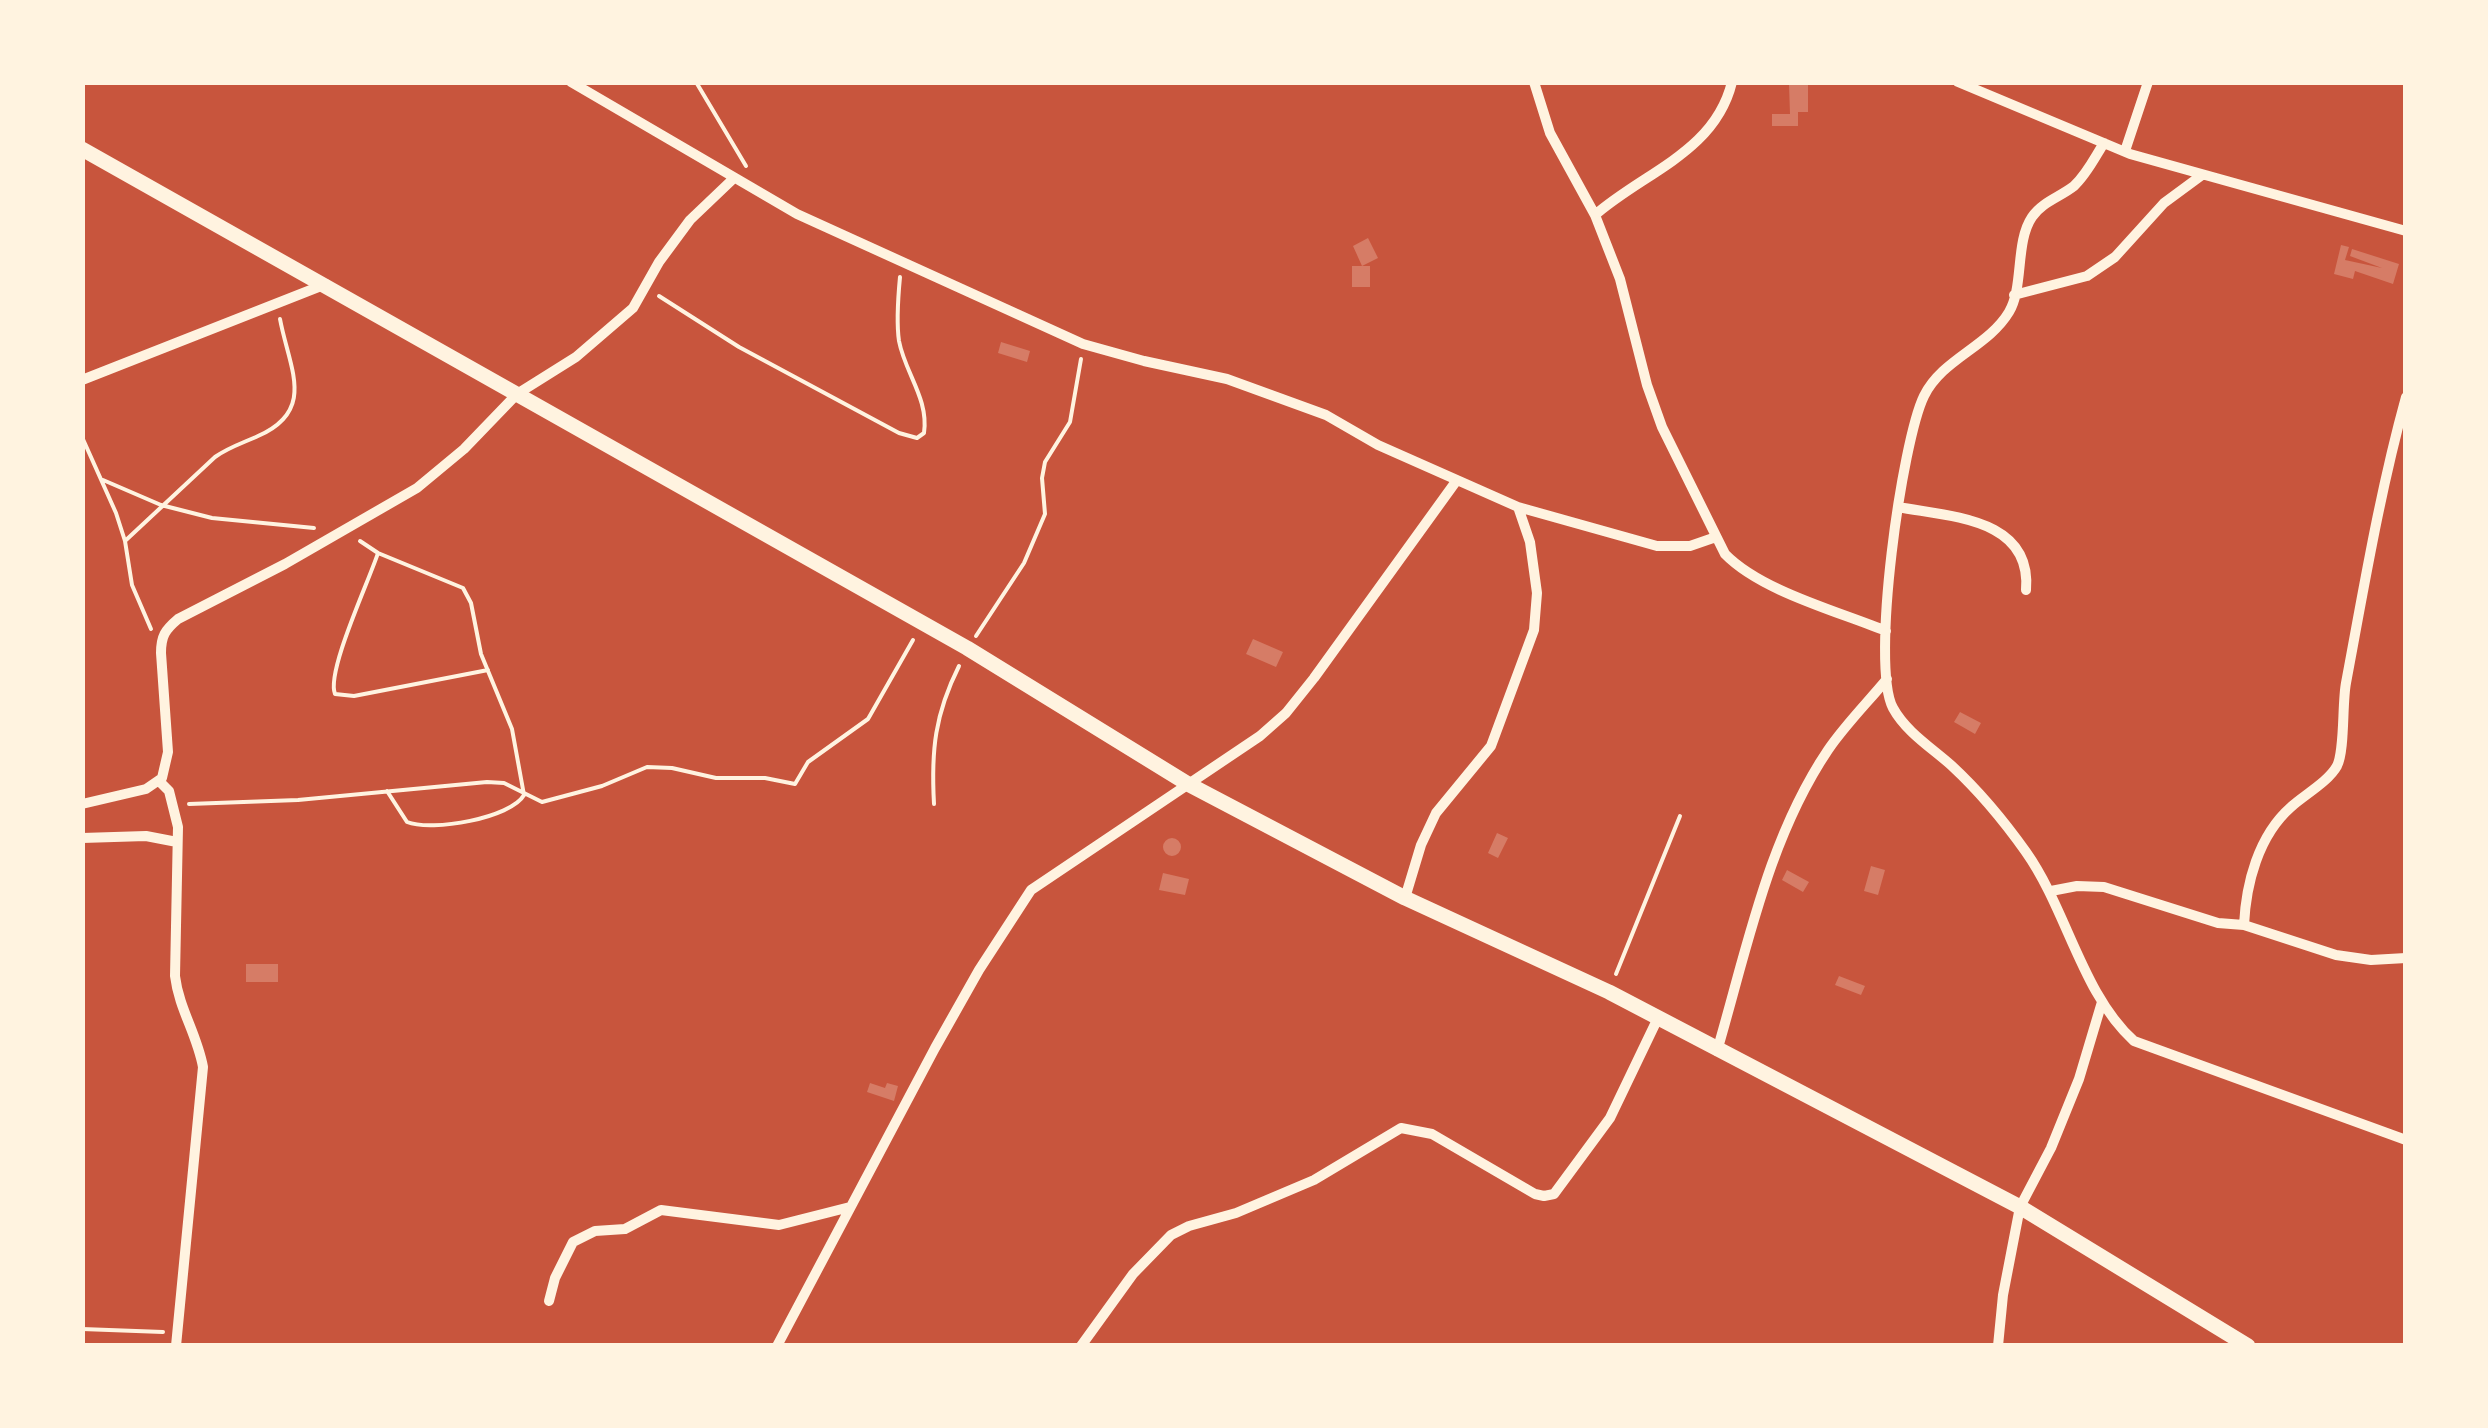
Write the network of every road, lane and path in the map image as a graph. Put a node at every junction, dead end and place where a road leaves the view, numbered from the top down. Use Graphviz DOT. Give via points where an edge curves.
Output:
graph roads {
  1 [pos="571,82"];
  2 [pos="696,82"];
  3 [pos="1534,82"];
  4 [pos="1732,82"];
  5 [pos="1958,82"];
  6 [pos="2148,82"];
  7 [pos="2104,143"];
  8 [pos="82,148"];
  9 [pos="2125,152"];
  10 [pos="2202,174"];
  11 [pos="733,179"];
  12 [pos="764,196"];
  13 [pos="1596,215"];
  14 [pos="2406,230"];
  15 [pos="901,261"];
  16 [pos="327,284"];
  17 [pos="646,288"];
  18 [pos="2014,295"];
  19 [pos="278,305"];
  20 [pos="1084,344"];
  21 [pos="82,380"];
  22 [pos="517,394"];
  23 [pos="2406,398"];
  24 [pos="82,436"];
  25 [pos="103,480"];
  26 [pos="1458,480"];
  27 [pos="161,505"];
  28 [pos="1518,507"];
  29 [pos="1898,507"];
  30 [pos="344,530"];
  31 [pos="1716,537"];
  32 [pos="125,540"];
  33 [pos="378,553"];
  34 [pos="2026,590"];
  35 [pos="922,623"];
  36 [pos="1886,630"];
  37 [pos="967,648"];
  38 [pos="161,652"];
  39 [pos="488,670"];
  40 [pos="1887,678"];
  41 [pos="159,782"];
  42 [pos="1188,784"];
  43 [pos="387,791"];
  44 [pos="524,795"];
  45 [pos="82,804"];
  46 [pos="934,804"];
  47 [pos="174,806"];
  48 [pos="1680,816"];
  49 [pos="82,838"];
  50 [pos="177,842"];
  51 [pos="2051,890"];
  52 [pos="1405,898"];
  53 [pos="2244,925"];
  54 [pos="2406,958"];
  55 [pos="1609,992"];
  56 [pos="2102,1002"];
  57 [pos="1658,1020"];
  58 [pos="1717,1050"];
  59 [pos="2406,1140"];
  60 [pos="850,1207"];
  61 [pos="2020,1207"];
  62 [pos="549,1302"];
  63 [pos="82,1329"];
  64 [pos="178,1332"];
  65 [pos="176,1346"];
  66 [pos="776,1346"];
  67 [pos="1081,1346"];
  68 [pos="1998,1346"];
  69 [pos="2248,1346"];
  1 -- 11 [label="street"];
  2 -- 12 [label="path"];
  3 -- 13 [label="street" via="1550,133"];
  4 -- 13 [label="street" via="1698,143"];
  5 -- 7 [label="street"];
  6 -- 9 [label="street"];
  7 -- 9 [label="street"];
  7 -- 18 [label="street" via="2075,185 2029,222"];
  8 -- 16 [label="street"];
  9 -- 10 [label="street"];
  10 -- 14 [label="street"];
  10 -- 18 [label="street" via="2087,276"];
  11 -- 12 [label="street"];
  11 -- 17 [label="street" via="690,220"];
  12 -- 15 [label="street"];
  13 -- 31 [label="street" via="1662,426"];
  15 -- 17 [label="path" via="899,338 925,420 916,438 739,347"];
  15 -- 20 [label="street"];
  16 -- 19 [label="street"];
  16 -- 22 [label="street"];
  17 -- 22 [label="street" via="608,332"];
  18 -- 29 [label="street" via="2000,325 1936,377 1922,398"];
  19 -- 21 [label="street"];
  19 -- 27 [label="path" via="296,402 284,420 232,446"];
  20 -- 26 [label="street" via="1244,385 1326,415"];
  20 -- 37 [label="path" via="1070,422 1045,462 1046,514 1024,563"];
  22 -- 30 [label="street" via="417,488"];
  22 -- 35 [label="street"];
  23 -- 53 [label="street" via="2386,467 2345,689 2339,761 2286,810 2258,855"];
  24 -- 25 [label="path"];
  25 -- 27 [label="path"];
  25 -- 32 [label="path"];
  26 -- 28 [label="street"];
  26 -- 42 [label="street" via="1286,713"];
  27 -- 30 [label="path" via="212,518"];
  27 -- 32 [label="path"];
  28 -- 31 [label="street" via="1657,546"];
  28 -- 52 [label="street" via="1537,593 1534,630 1490,746 1436,813"];
  29 -- 34 [label="street" via="2007,535 2024,560"];
  29 -- 36 [label="street"];
  30 -- 33 [label="path"];
  30 -- 38 [label="street" via="178,619 165,630"];
  31 -- 36 [label="street" via="1737,566"];
  32 -- 38 [label="path" via="132,585"];
  33 -- 39 [label="path" via="463,588"];
  33 -- 39 [label="path" via="336,664 335,694"];
  35 -- 37 [label="street"];
  35 -- 44 [label="path" via="868,720 808,762 794,784 648,768 551,800"];
  36 -- 40 [label="street"];
  37 -- 42 [label="street"];
  37 -- 46 [label="path" via="932,744"];
  38 -- 41 [label="street" via="168,752"];
  39 -- 44 [label="path" via="512,729"];
  40 -- 51 [label="street" via="1890,704 1903,723 1978,792"];
  40 -- 58 [label="street" via="1829,748 1796,806 1772,862"];
  41 -- 45 [label="street"];
  41 -- 47 [label="street"];
  42 -- 52 [label="street"];
  42 -- 60 [label="street" via="1031,890 978,970"];
  43 -- 44 [label="path" via="486,782"];
  43 -- 44 [label="path" via="408,822 429,826 502,812"];
  43 -- 47 [label="path"];
  47 -- 50 [label="street"];
  48 -- 55 [label="path"];
  49 -- 50 [label="street"];
  50 -- 64 [label="street" via="176,988 202,1067"];
  51 -- 53 [label="street" via="2104,888"];
  51 -- 56 [label="street"];
  52 -- 55 [label="street"];
  53 -- 54 [label="street" via="2336,954"];
  55 -- 57 [label="street"];
  56 -- 59 [label="street" via="2134,1041"];
  56 -- 61 [label="street" via="2051,1148"];
  57 -- 58 [label="street"];
  57 -- 67 [label="street" via="1610,1118 1554,1194 1535,1194 1432,1134 1401,1128 1314,1180 1171,1235"];
  58 -- 61 [label="street"];
  60 -- 62 [label="street" via="779,1225 662,1210 625,1229 594,1231 573,1242"];
  60 -- 66 [label="street"];
  61 -- 68 [label="street"];
  61 -- 69 [label="street"];
  63 -- 64 [label="path"];
  64 -- 65 [label="street"];
}
